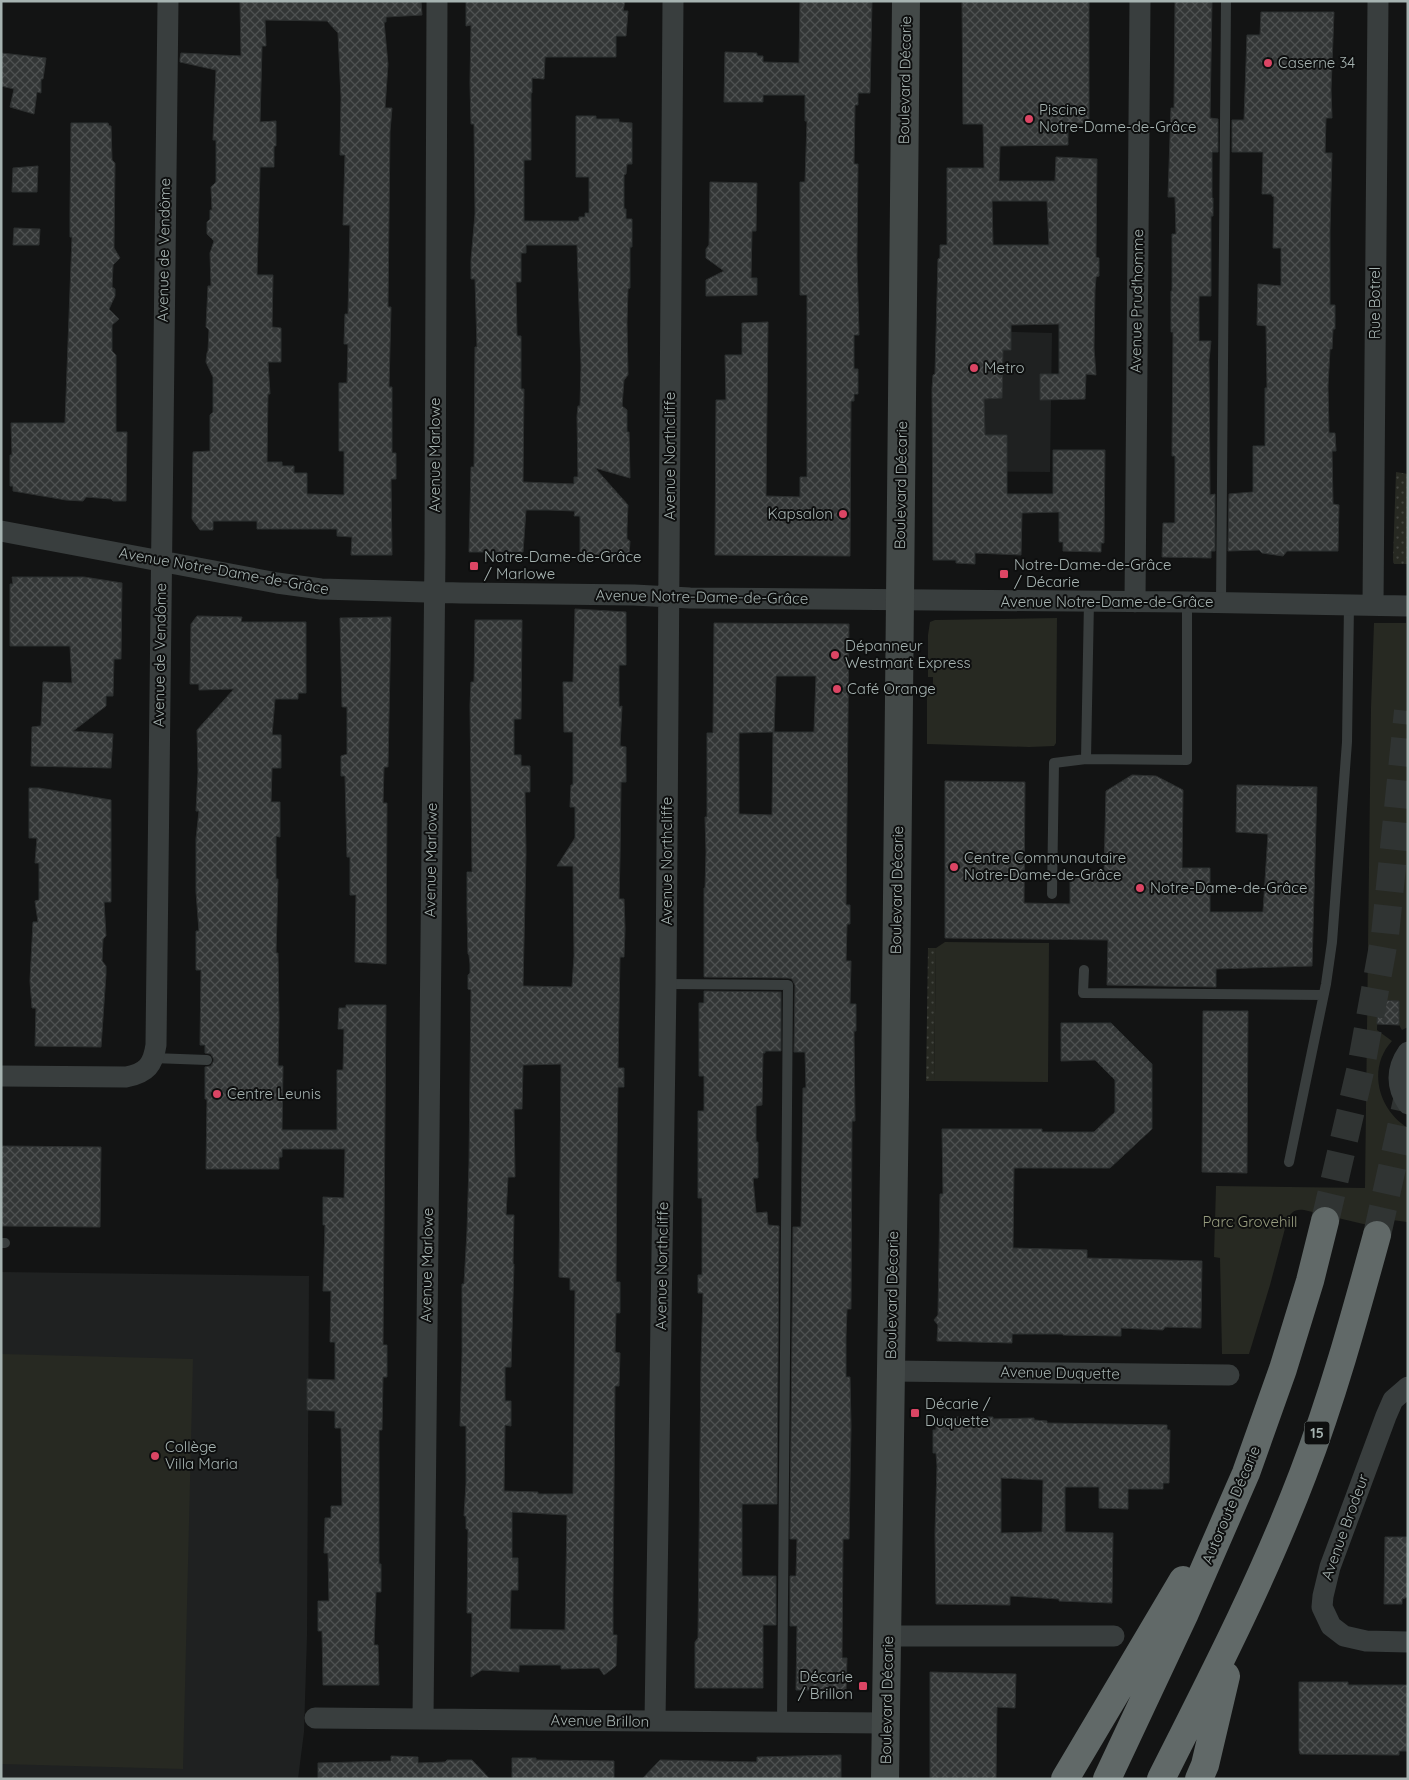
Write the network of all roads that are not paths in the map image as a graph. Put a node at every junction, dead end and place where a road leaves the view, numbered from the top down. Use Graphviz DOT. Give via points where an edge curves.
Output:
graph roads {
  1 [pos="168,1"];
  2 [pos="436,1"];
  3 [pos="674,1"];
  4 [pos="906,1"];
  5 [pos="1140,1"];
  6 [pos="1226,1"];
  7 [pos="1378,1"];
  8 [pos="1,530"];
  9 [pos="161,560"];
  10 [pos="434,593"];
  11 [pos="669,597"];
  12 [pos="900,600"];
  13 [pos="1088,601"];
  14 [pos="1135,602"];
  15 [pos="1187,602"];
  16 [pos="1222,602"];
  17 [pos="1349,605"];
  18 [pos="1373,605"];
  19 [pos="1408,606"];
  20 [pos="1086,759"];
  21 [pos="1052,894"];
  22 [pos="1084,970"];
  23 [pos="666,984"];
  24 [pos="1323,995"];
  25 [pos="1408,1052"];
  26 [pos="153,1058"];
  27 [pos="207,1060"];
  28 [pos="1,1076"];
  29 [pos="1408,1104"];
  30 [pos="1290,1162"];
  31 [pos="1325,1221"];
  32 [pos="1377,1235"];
  33 [pos="891,1371"];
  34 [pos="1229,1375"];
  35 [pos="1408,1387"];
  36 [pos="1246,1473"];
  37 [pos="1238,1624"];
  38 [pos="888,1636"];
  39 [pos="1114,1636"];
  40 [pos="1408,1642"];
  41 [pos="315,1718"];
  42 [pos="423,1719"];
  43 [pos="655,1721"];
  44 [pos="782,1722"];
  45 [pos="886,1723"];
  46 [pos="885,1779"];
  47 [pos="1065,1779"];
  48 [pos="1107,1779"];
  49 [pos="1162,1779"];
  50 [pos="1199,1779"];
  1 -- 9 [label="street, Avenue de Vendôme"];
  2 -- 10 [label="street, Avenue Marlowe"];
  3 -- 11 [label="street, Avenue Northcliffe"];
  4 -- 12 [label="main road, Boulevard Décarie"];
  5 -- 14 [label="street, Avenue Prud'homme"];
  6 -- 16 [label="lane"];
  7 -- 18 [label="street, Rue Botrel"];
  8 -- 9 [label="street, Avenue Notre-Dame-de-Grâce"];
  9 -- 10 [label="street, Avenue Notre-Dame-de-Grâce" via="307,588"];
  9 -- 26 [label="street, Avenue de Vendôme" via="156,1045"];
  10 -- 11 [label="street, Avenue Notre-Dame-de-Grâce"];
  10 -- 42 [label="street, Avenue Marlowe"];
  11 -- 12 [label="street, Avenue Notre-Dame-de-Grâce"];
  11 -- 23 [label="street, Avenue Northcliffe"];
  12 -- 13 [label="street, Avenue Notre-Dame-de-Grâce"];
  12 -- 33 [label="main road, Boulevard Décarie"];
  13 -- 14 [label="street, Avenue Notre-Dame-de-Grâce"];
  13 -- 20 [label="lane"];
  14 -- 15 [label="street, Avenue Notre-Dame-de-Grâce"];
  15 -- 16 [label="street, Avenue Notre-Dame-de-Grâce"];
  15 -- 20 [label="lane" via="1187,760"];
  16 -- 17 [label="street, Avenue Notre-Dame-de-Grâce"];
  17 -- 18 [label="street, Avenue Notre-Dame-de-Grâce"];
  17 -- 24 [label="lane" via="1347,742 1332,942"];
  18 -- 19 [label="street, Avenue Notre-Dame-de-Grâce"];
  20 -- 21 [label="lane" via="1054,763"];
  22 -- 24 [label="lane" via="1083,993"];
  23 -- 43 [label="street, Avenue Northcliffe"];
  23 -- 44 [label="lane" via="788,985"];
  24 -- 30 [label="lane"];
  25 -- 29 [label="street" via="1398,1079"];
  26 -- 27 [label="lane"];
  26 -- 28 [label="street" via="142,1072 126,1077"];
  31 -- 36 [label="highway, Autoroute Décarie" via="1284,1369"];
  32 -- 37 [label="highway, 15" via="1304,1472 1266,1566"];
  33 -- 34 [label="street, Avenue Duquette"];
  33 -- 38 [label="main road, Boulevard Décarie"];
  35 -- 40 [label="street, Avenue Brodeur" via="1393,1400 1386,1416 1330,1567 1322,1602 1330,1626 1344,1636 1366,1641"];
  36 -- 47 [label="highway"];
  36 -- 48 [label="highway, Autoroute Décarie"];
  37 -- 49 [label="highway, 15"];
  37 -- 50 [label="highway"];
  38 -- 39 [label="street"];
  38 -- 45 [label="main road, Boulevard Décarie"];
  41 -- 42 [label="street, Avenue Brillon"];
  42 -- 43 [label="street, Avenue Brillon"];
  43 -- 44 [label="street, Avenue Brillon"];
  44 -- 45 [label="street, Avenue Brillon"];
  45 -- 46 [label="main road, Boulevard Décarie"];
}
